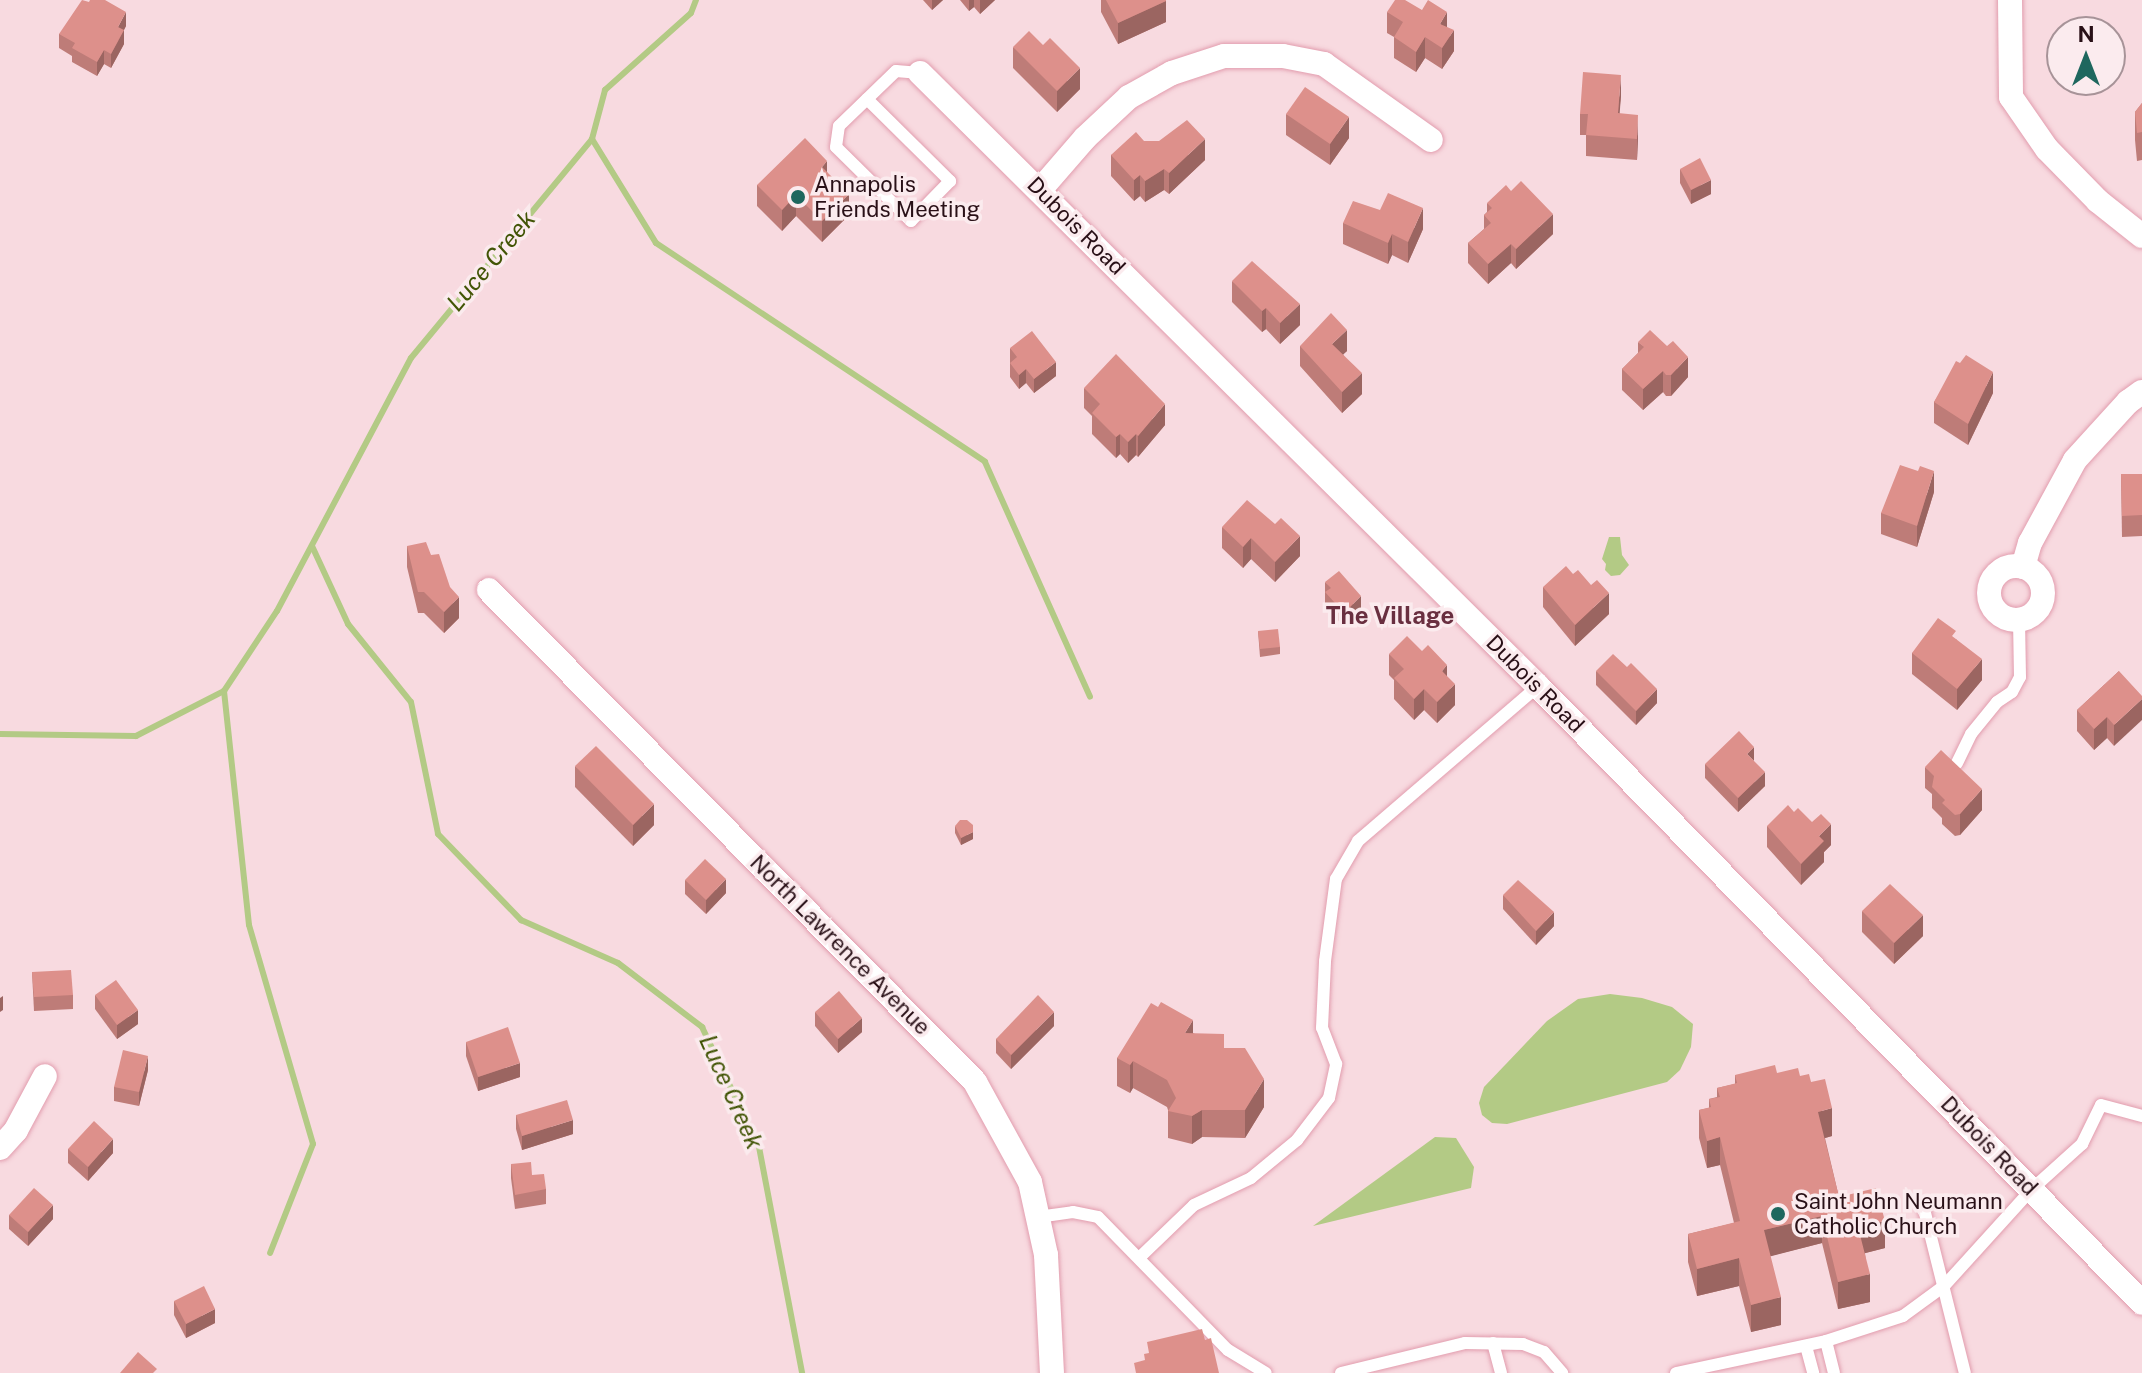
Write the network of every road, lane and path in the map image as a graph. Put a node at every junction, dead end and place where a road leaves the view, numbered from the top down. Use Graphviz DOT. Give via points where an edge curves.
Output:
graph roads {
  1 [pos="2010,0"];
  2 [pos="920,73"];
  3 [pos="867,99"];
  4 [pos="1431,140"];
  5 [pos="1040,190"];
  6 [pos="2142,236"];
  7 [pos="2142,392"];
  8 [pos="2023,567"];
  9 [pos="489,590"];
  10 [pos="2019,620"];
  11 [pos="1538,686"];
  12 [pos="1957,763"];
  13 [pos="45,1076"];
  14 [pos="2142,1116"];
  15 [pos="0,1148"];
  16 [pos="2031,1190"];
  17 [pos="1923,1205"];
  18 [pos="1038,1217"];
  19 [pos="1139,1258"];
  20 [pos="1944,1286"];
  21 [pos="2142,1303"];
  22 [pos="1826,1341"];
  23 [pos="1493,1343"];
  24 [pos="1806,1346"];
  25 [pos="1052,1373"];
  26 [pos="1266,1373"];
  27 [pos="1341,1373"];
  28 [pos="1501,1373"];
  29 [pos="1562,1373"];
  30 [pos="1676,1373"];
  31 [pos="1813,1373"];
  32 [pos="1834,1373"];
  33 [pos="1965,1373"];
  1 -- 6 [label="street" via="2011,97 2047,149"];
  2 -- 3 [label="lane" via="896,71"];
  2 -- 5 [label="street, Dubois Road"];
  3 -- 3 [label="lane" via="839,126 836,147 911,221 950,181"];
  4 -- 5 [label="street" via="1324,64 1283,56 1224,56 1172,73 1129,97"];
  5 -- 11 [label="street, Dubois Road"];
  7 -- 8 [label="street" via="2075,460 2030,543"];
  8 -- 10 [label="street" via="2040,579 2043,589 2037,609"];
  8 -- 10 [label="street" via="2002,569 1989,596 1999,614"];
  9 -- 18 [label="street, North Lawrence Avenue" via="975,1082 1030,1182"];
  10 -- 12 [label="lane" via="2020,677 1971,734"];
  11 -- 16 [label="street, Dubois Road"];
  11 -- 19 [label="lane" via="1358,841 1336,879 1322,1028 1336,1064 1329,1098 1297,1140 1251,1178 1194,1205"];
  13 -- 15 [label="street" via="16,1130"];
  14 -- 16 [label="lane" via="2101,1105 2082,1144"];
  16 -- 20 [label="lane"];
  16 -- 21 [label="street, Dubois Road"];
  17 -- 20 [label="lane"];
  18 -- 19 [label="lane" via="1073,1212 1098,1217"];
  18 -- 25 [label="street, North Lawrence Avenue" via="1046,1255"];
  19 -- 26 [label="lane" via="1228,1350"];
  20 -- 22 [label="lane" via="1903,1316"];
  20 -- 33 [label="lane"];
  22 -- 24 [label="lane"];
  22 -- 32 [label="lane"];
  23 -- 27 [label="lane" via="1465,1343"];
  23 -- 28 [label="lane"];
  23 -- 29 [label="lane" via="1523,1344 1544,1352"];
  24 -- 30 [label="lane"];
  24 -- 31 [label="lane"];
}
